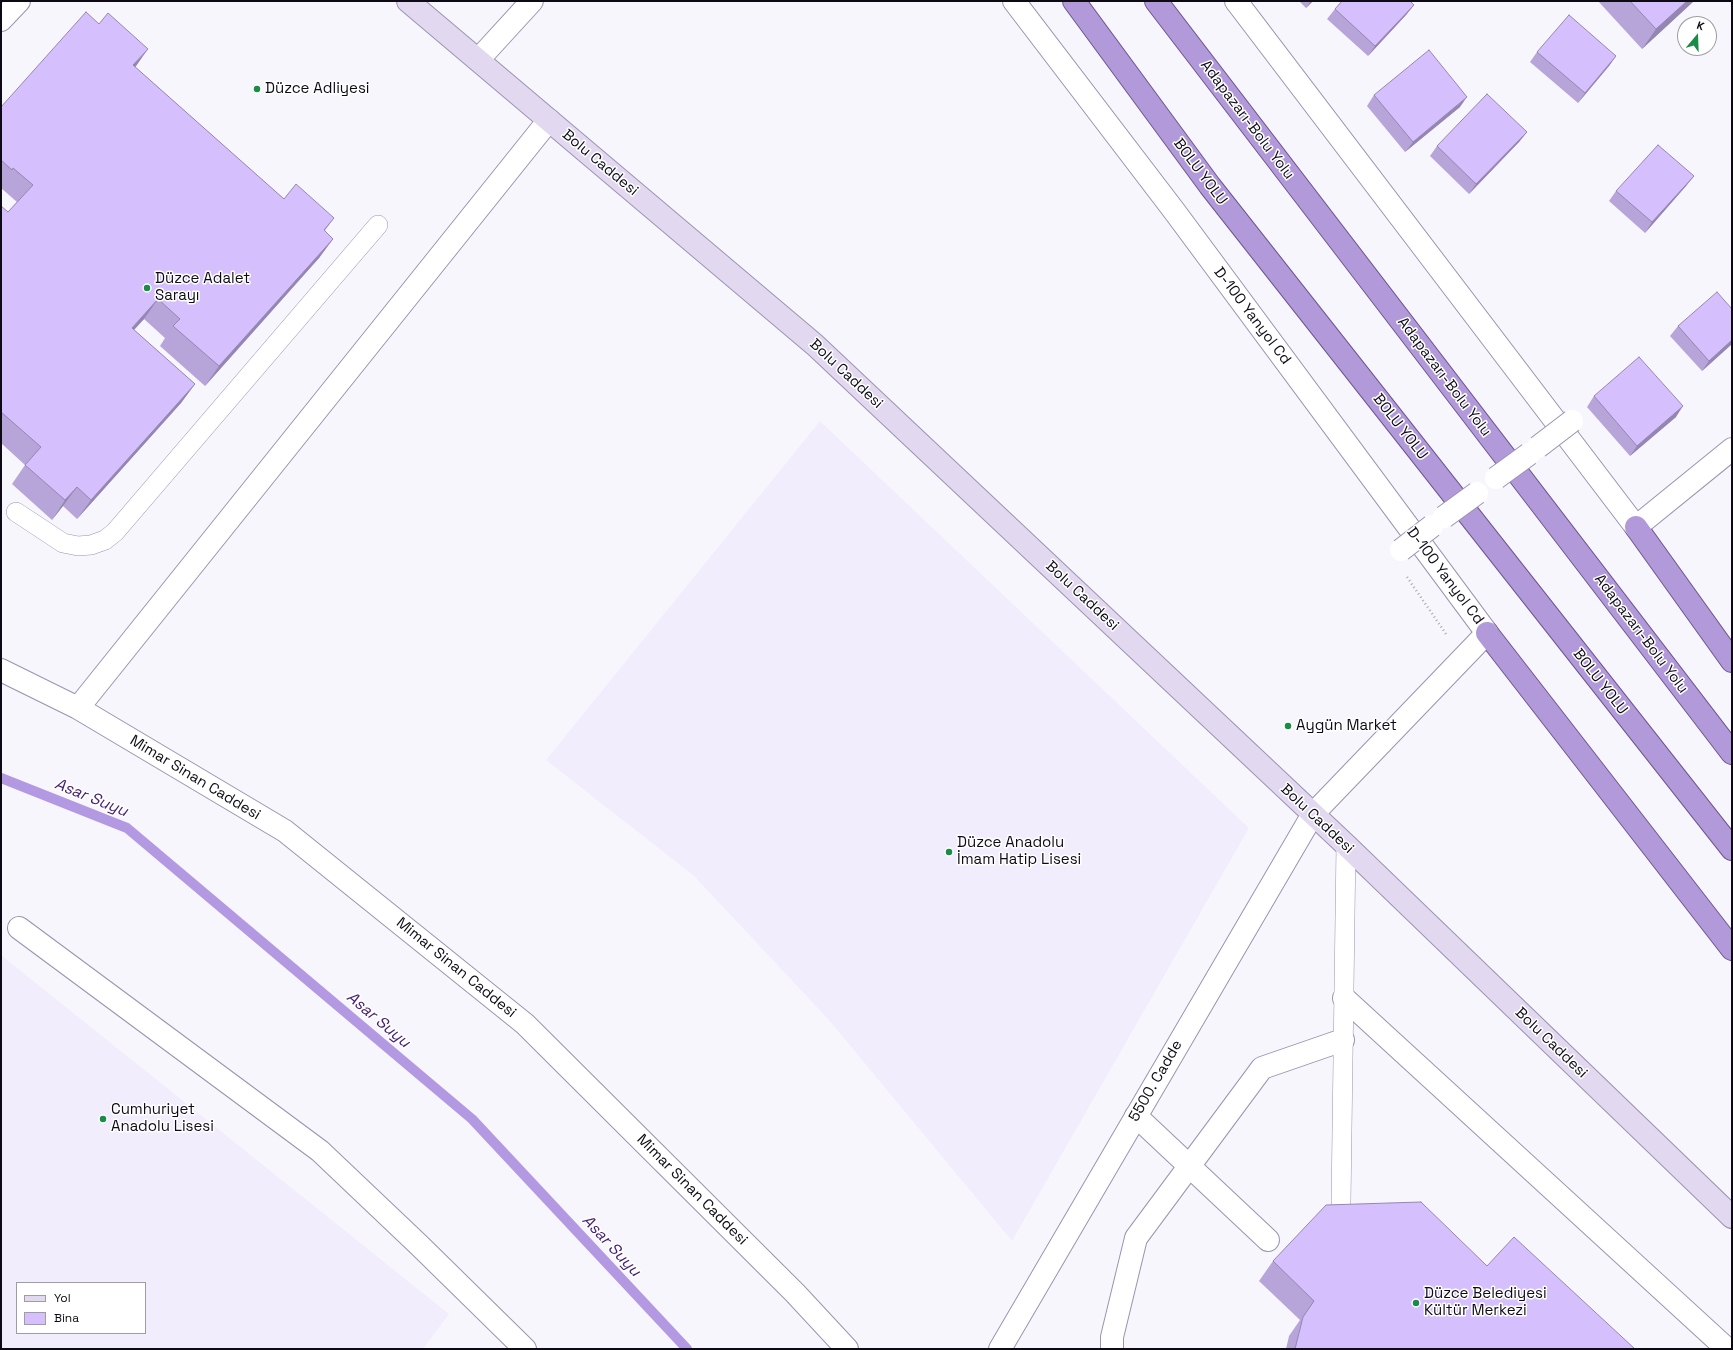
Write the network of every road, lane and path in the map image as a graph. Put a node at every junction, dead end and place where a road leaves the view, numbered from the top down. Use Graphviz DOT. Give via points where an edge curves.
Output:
graph roads {
  1 [pos="19,1"];
  2 [pos="408,1"];
  3 [pos="532,1"];
  4 [pos="1014,1"];
  5 [pos="1074,1"];
  6 [pos="1156,1"];
  7 [pos="1236,1"];
  8 [pos="1,20"];
  9 [pos="478,60"];
  10 [pos="549,120"];
  11 [pos="378,225"];
  12 [pos="1572,421"];
  13 [pos="1732,449"];
  14 [pos="16,512"];
  15 [pos="1636,527"];
  16 [pos="1401,550"];
  17 [pos="1487,633"];
  18 [pos="1463,658"];
  19 [pos="1732,661"];
  20 [pos="1,670"];
  21 [pos="78,708"];
  22 [pos="1732,753"];
  23 [pos="1313,814"];
  24 [pos="1346,845"];
  25 [pos="1732,849"];
  26 [pos="19,928"];
  27 [pos="1732,949"];
  28 [pos="1344,998"];
  29 [pos="1343,1040"];
  30 [pos="1136,1116"];
  31 [pos="1190,1167"];
  32 [pos="1341,1202"];
  33 [pos="1732,1217"];
  34 [pos="1268,1240"];
  35 [pos="525,1349"];
  36 [pos="847,1349"];
  37 [pos="1000,1349"];
  38 [pos="1112,1349"];
  39 [pos="1727,1349"];
  1 -- 8 [label="street"];
  2 -- 9 [label="main road, Bolu Caddesi"];
  3 -- 9 [label="street"];
  4 -- 17 [label="street, D-100 Yanyol Cd" via="1180,218"];
  5 -- 25 [label="highway, BOLU YOLU" via="1210,186"];
  6 -- 22 [label="highway, Adapazarı-Bolu Yolu"];
  7 -- 15 [label="street"];
  9 -- 10 [label="main road, Bolu Caddesi"];
  10 -- 21 [label="street"];
  10 -- 23 [label="main road, Bolu Caddesi" via="815,345"];
  11 -- 14 [label="lane" via="115,532 92,545 63,543"];
  12 -- 16 [label="street, bridge"];
  13 -- 15 [label="street"];
  15 -- 19 [label="highway"];
  16 -- 18 [label="path" via="1392,557"];
  17 -- 18 [label="street, 5500. Cadde"];
  17 -- 27 [label="highway"];
  18 -- 23 [label="street, 5500. Cadde"];
  20 -- 21 [label="street, Mimar Sinan Caddesi"];
  21 -- 36 [label="street, Mimar Sinan Caddesi" via="285,831 525,1024 795,1293"];
  23 -- 24 [label="main road, Bolu Caddesi"];
  23 -- 30 [label="street, 5500. Cadde"];
  24 -- 28 [label="lane"];
  24 -- 33 [label="main road, Bolu Caddesi"];
  26 -- 35 [label="street" via="320,1151"];
  28 -- 29 [label="lane"];
  28 -- 39 [label="street"];
  29 -- 31 [label="street" via="1262,1068"];
  29 -- 32 [label="lane"];
  30 -- 31 [label="street"];
  30 -- 37 [label="street, 5500. Cadde"];
  31 -- 34 [label="street"];
  31 -- 38 [label="street" via="1136,1238 1112,1337"];
}
